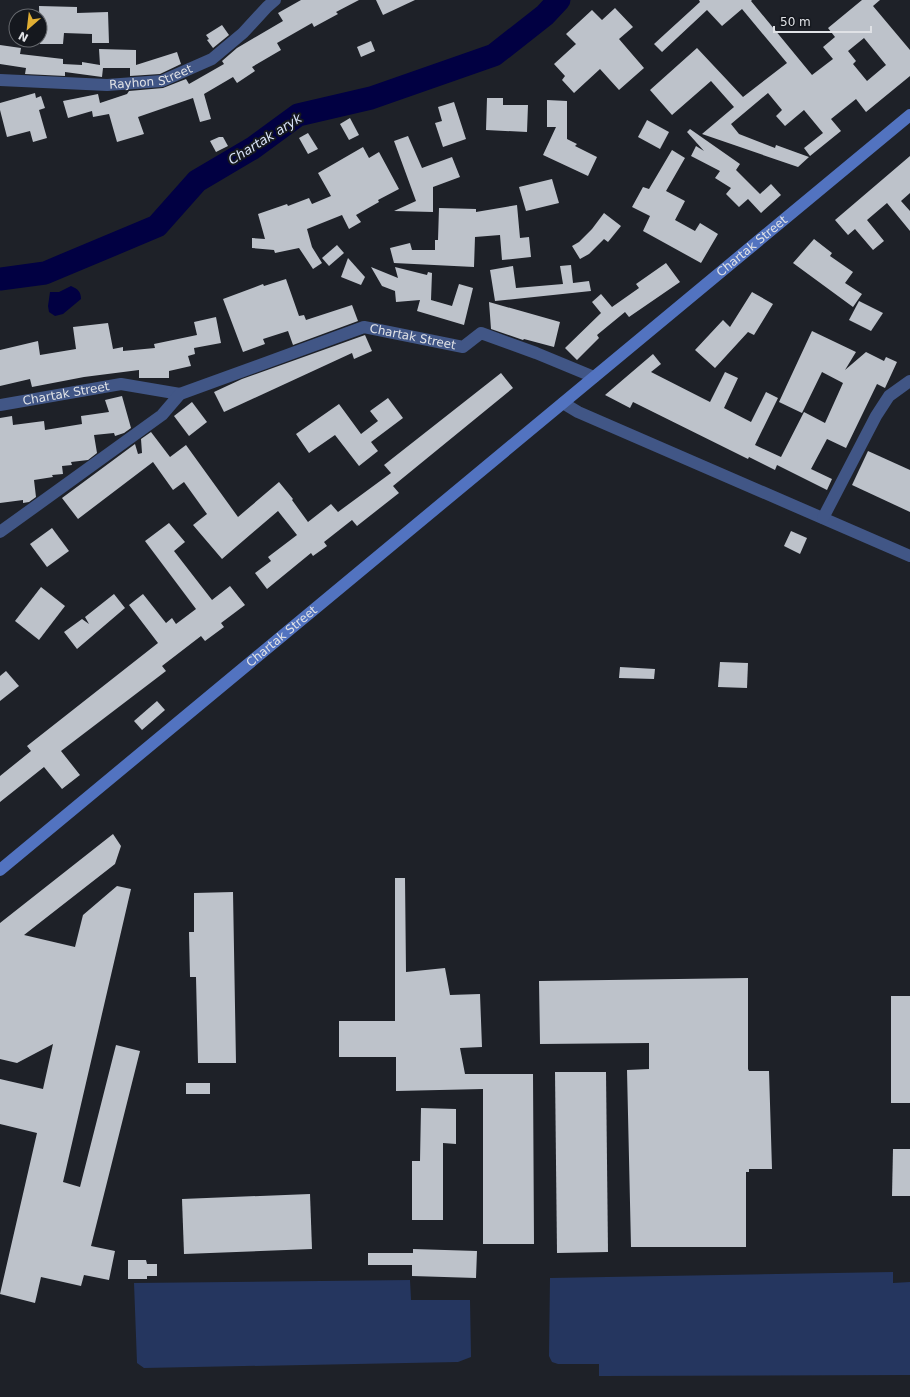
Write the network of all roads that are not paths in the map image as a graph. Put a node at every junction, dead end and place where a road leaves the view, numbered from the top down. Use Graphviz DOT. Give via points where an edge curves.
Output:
graph roads {
  1 [pos="276,0"];
  2 [pos="0,80"];
  3 [pos="910,115"];
  4 [pos="594,377"];
  5 [pos="910,381"];
  6 [pos="180,394"];
  7 [pos="563,403"];
  8 [pos="0,406"];
  9 [pos="823,518"];
  10 [pos="0,532"];
  11 [pos="910,556"];
  12 [pos="0,870"];
  1 -- 2 [label="street, Rayhon Street" via="212,60 162,81 108,85"];
  3 -- 4 [label="street, Chartak Street"];
  4 -- 6 [label="street, Chartak Street" via="481,333 463,347 364,327"];
  4 -- 7 [label="street, Chartak Street"];
  5 -- 9 [label="street" via="889,396 876,416"];
  6 -- 8 [label="street, Chartak Street" via="121,384"];
  6 -- 10 [label="street, Chartak Street" via="162,414"];
  7 -- 9 [label="street" via="578,412"];
  7 -- 12 [label="street, Chartak Street"];
  9 -- 11 [label="street"];
}
